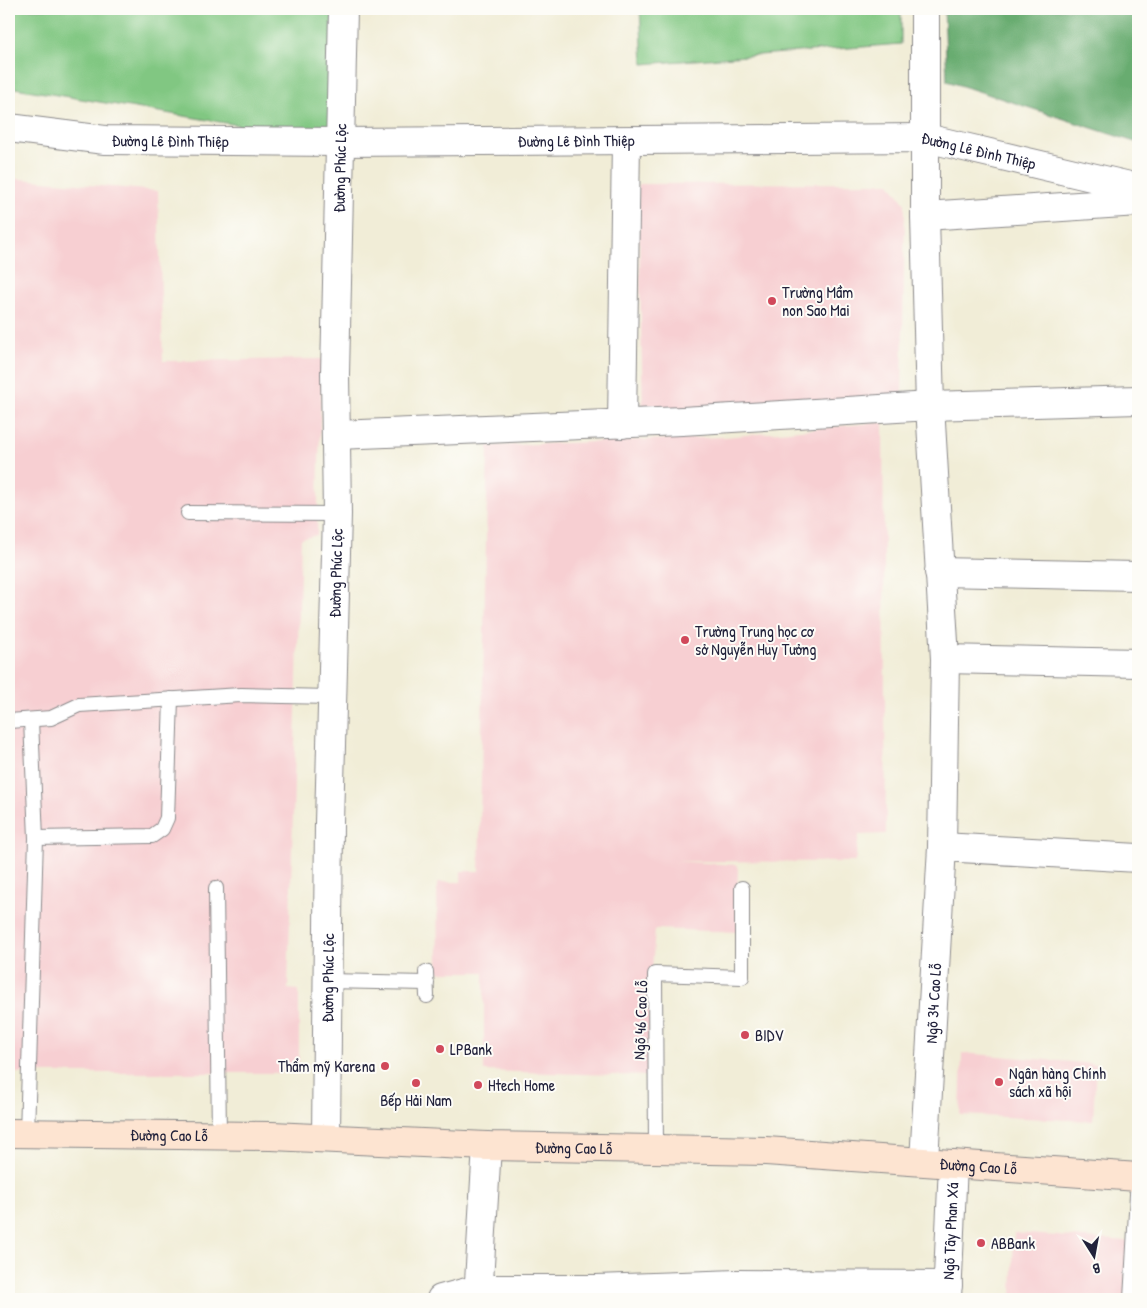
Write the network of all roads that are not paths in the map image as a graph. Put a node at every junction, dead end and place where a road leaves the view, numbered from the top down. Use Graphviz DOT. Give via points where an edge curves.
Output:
graph roads {
  1 [pos="343,9"];
  2 [pos="925,9"];
  3 [pos="9,128"];
  4 [pos="926,138"];
  5 [pos="626,141"];
  6 [pos="340,142"];
  7 [pos="1138,188"];
  8 [pos="1138,202"];
  9 [pos="925,216"];
  10 [pos="1138,400"];
  11 [pos="930,406"];
  12 [pos="622,424"];
  13 [pos="337,435"];
  14 [pos="188,513"];
  15 [pos="337,514"];
  16 [pos="939,572"];
  17 [pos="1138,576"];
  18 [pos="945,659"];
  19 [pos="1138,663"];
  20 [pos="332,697"];
  21 [pos="171,699"];
  22 [pos="31,720"];
  23 [pos="9,721"];
  24 [pos="36,838"];
  25 [pos="942,847"];
  26 [pos="1138,858"];
  27 [pos="216,888"];
  28 [pos="742,888"];
  29 [pos="327,980"];
  30 [pos="427,984"];
  31 [pos="18,1133"];
  32 [pos="219,1135"];
  33 [pos="326,1137"];
  34 [pos="487,1146"];
  35 [pos="656,1149"];
  36 [pos="924,1162"];
  37 [pos="953,1164"];
  38 [pos="1138,1177"];
  39 [pos="948,1292"];
  40 [pos="478,1294"];
  41 [pos="440,1299"];
  42 [pos="1131,1299"];
  1 -- 6 [label="street, Đường Phúc Lộc"];
  2 -- 4 [label="street, Ngõ 34 Cao Lỗ"];
  3 -- 6 [label="street, Đường Lê Đình Thiệp" via="105,140"];
  4 -- 5 [label="street, Đường Lê Đình Thiệp"];
  4 -- 7 [label="street, Đường Lê Đình Thiệp"];
  4 -- 9 [label="street, Ngõ 34 Cao Lỗ"];
  5 -- 6 [label="street, Đường Lê Đình Thiệp"];
  5 -- 12 [label="street"];
  6 -- 13 [label="street, Đường Phúc Lộc"];
  8 -- 9 [label="street"];
  9 -- 11 [label="street, Ngõ 34 Cao Lỗ"];
  10 -- 11 [label="street"];
  11 -- 12 [label="street"];
  11 -- 16 [label="street, Ngõ 34 Cao Lỗ"];
  12 -- 13 [label="street"];
  13 -- 15 [label="street, Đường Phúc Lộc"];
  14 -- 15 [label="lane"];
  15 -- 20 [label="street, Đường Phúc Lộc"];
  16 -- 17 [label="street"];
  16 -- 18 [label="street, Ngõ 34 Cao Lỗ"];
  18 -- 19 [label="street"];
  18 -- 25 [label="street, Ngõ 34 Cao Lỗ"];
  20 -- 21 [label="lane" via="241,695"];
  20 -- 29 [label="street, Đường Phúc Lộc"];
  21 -- 22 [label="lane" via="78,705 51,718"];
  21 -- 24 [label="lane" via="167,818 162,829 152,836"];
  22 -- 23 [label="lane"];
  22 -- 24 [label="lane"];
  24 -- 31 [label="lane"];
  25 -- 26 [label="street"];
  25 -- 36 [label="street, Ngõ 34 Cao Lỗ"];
  27 -- 32 [label="lane"];
  28 -- 35 [label="lane, Ngõ 46 Cao Lỗ" via="742,977 655,974"];
  29 -- 30 [label="lane"];
  29 -- 33 [label="street, Đường Phúc Lộc"];
  31 -- 32 [label="main road, Đường Cao Lỗ"];
  32 -- 33 [label="main road, Đường Cao Lỗ"];
  33 -- 34 [label="main road, Đường Cao Lỗ"];
  34 -- 35 [label="main road, Đường Cao Lỗ"];
  34 -- 40 [label="street"];
  35 -- 36 [label="main road, Đường Cao Lỗ"];
  36 -- 37 [label="main road, Đường Cao Lỗ"];
  37 -- 38 [label="main road, Đường Cao Lỗ"];
  37 -- 39 [label="street, Ngõ Tây Phan Xá"];
  38 -- 42 [label="lane"];
  39 -- 40 [label="street" via="737,1284"];
  40 -- 41 [label="street"];
}
